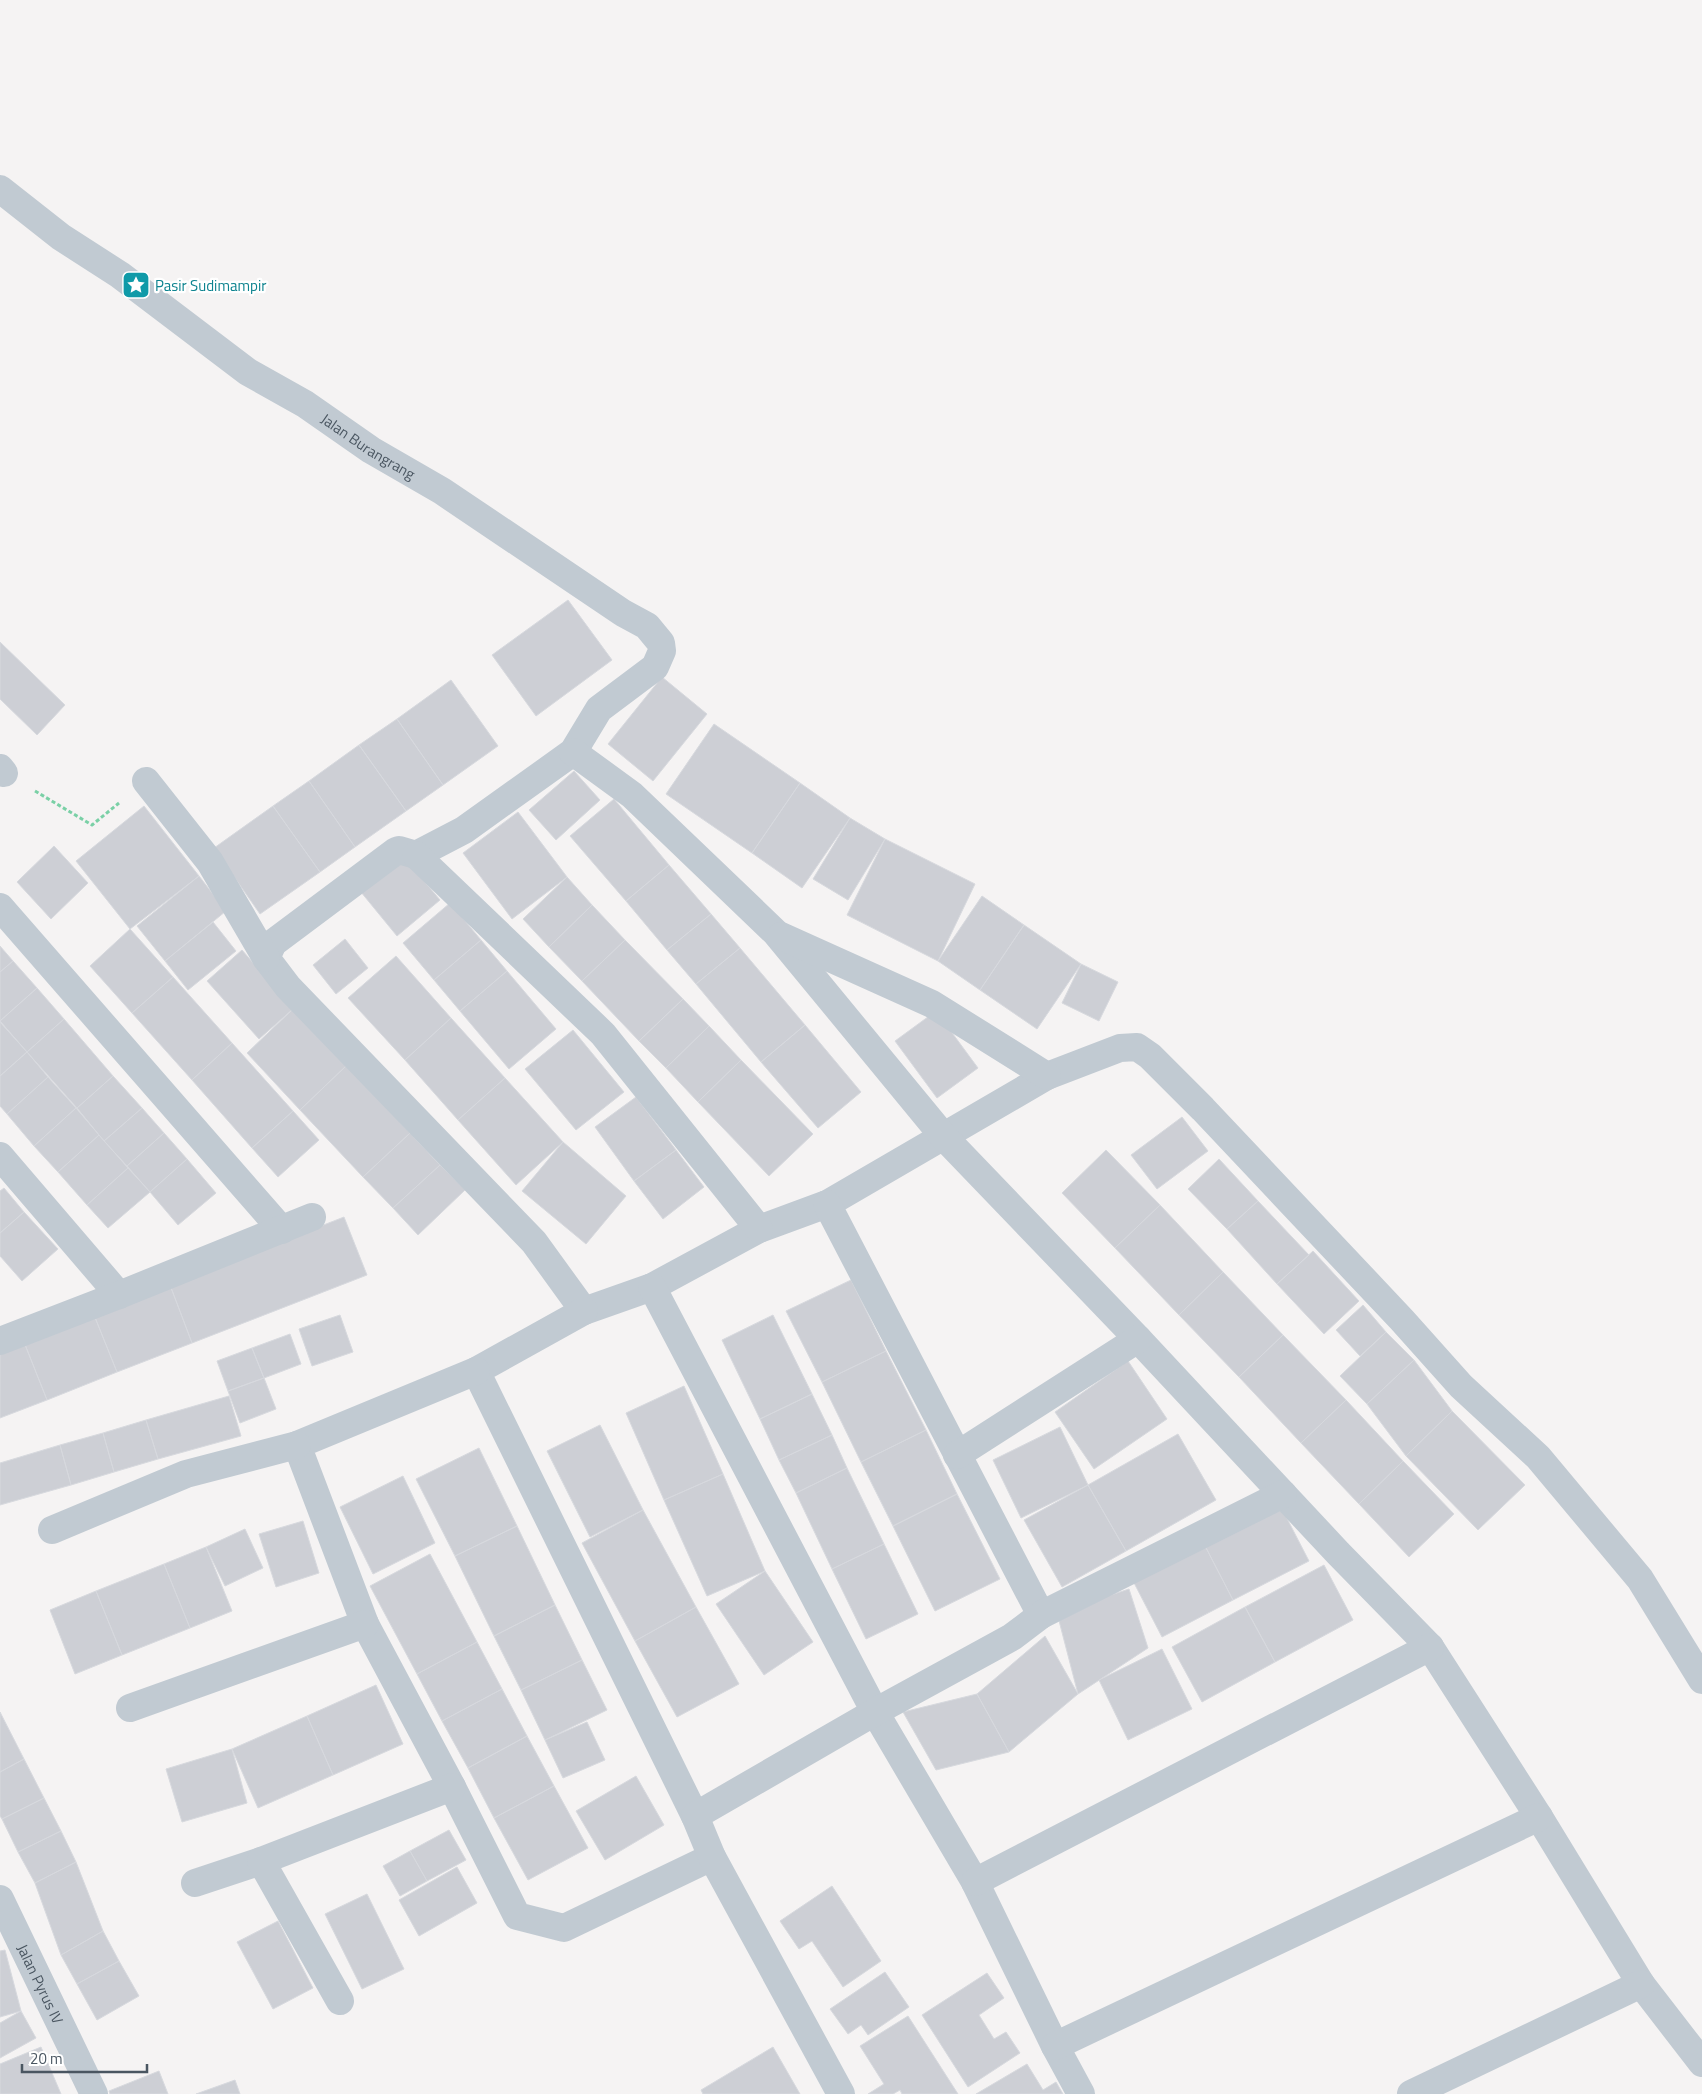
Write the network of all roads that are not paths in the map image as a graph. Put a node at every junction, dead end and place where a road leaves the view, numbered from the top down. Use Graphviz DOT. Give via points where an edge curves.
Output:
graph roads {
  1 [pos="0,189"];
  2 [pos="573,752"];
  3 [pos="146,781"];
  4 [pos="416,855"];
  5 [pos="0,907"];
  6 [pos="776,933"];
  7 [pos="266,958"];
  8 [pos="1047,1076"];
  9 [pos="944,1137"];
  10 [pos="0,1156"];
  11 [pos="827,1204"];
  12 [pos="312,1217"];
  13 [pos="760,1229"];
  14 [pos="282,1230"];
  15 [pos="652,1287"];
  16 [pos="119,1295"];
  17 [pos="584,1311"];
  18 [pos="1138,1339"];
  19 [pos="0,1341"];
  20 [pos="476,1371"];
  21 [pos="297,1445"];
  22 [pos="957,1455"];
  23 [pos="1283,1494"];
  24 [pos="52,1530"];
  25 [pos="1041,1615"];
  26 [pos="365,1624"];
  27 [pos="1430,1647"];
  28 [pos="1702,1680"];
  29 [pos="130,1708"];
  30 [pos="875,1712"];
  31 [pos="452,1787"];
  32 [pos="696,1816"];
  33 [pos="1539,1817"];
  34 [pos="712,1857"];
  35 [pos="261,1861"];
  36 [pos="975,1882"];
  37 [pos="195,1883"];
  38 [pos="0,1899"];
  39 [pos="1640,1984"];
  40 [pos="340,2001"];
  41 [pos="1055,2046"];
  42 [pos="1702,2063"];
  43 [pos="94,2094"];
  44 [pos="841,2094"];
  45 [pos="1081,2094"];
  46 [pos="1411,2094"];
  1 -- 2 [label="street, Jalan Burangrang" via="248,372 305,404 371,450 442,491 647,626 661,643 662,651 655,667 599,709"];
  2 -- 4 [label="street" via="464,830"];
  2 -- 6 [label="street" via="632,795"];
  3 -- 7 [label="street" via="210,862"];
  4 -- 7 [label="street" via="396,851 273,943"];
  4 -- 13 [label="street" via="603,1034"];
  5 -- 14 [label="street"];
  6 -- 8 [label="street" via="932,1004"];
  6 -- 9 [label="street"];
  7 -- 17 [label="street" via="288,987 534,1242"];
  8 -- 9 [label="street"];
  8 -- 28 [label="street" via="1120,1048 1137,1047 1150,1056 1461,1386 1538,1458 1640,1579"];
  9 -- 11 [label="street"];
  9 -- 18 [label="street"];
  10 -- 16 [label="street"];
  11 -- 13 [label="street"];
  11 -- 22 [label="street"];
  12 -- 14 [label="street"];
  13 -- 15 [label="street"];
  14 -- 16 [label="street"];
  15 -- 17 [label="street"];
  15 -- 30 [label="street"];
  16 -- 19 [label="street"];
  17 -- 20 [label="street"];
  18 -- 22 [label="street"];
  18 -- 23 [label="street"];
  20 -- 21 [label="street"];
  20 -- 32 [label="street"];
  21 -- 24 [label="street" via="186,1474"];
  21 -- 26 [label="street"];
  22 -- 25 [label="street"];
  23 -- 25 [label="street"];
  23 -- 27 [label="street"];
  25 -- 30 [label="street" via="1012,1637"];
  26 -- 29 [label="street"];
  26 -- 31 [label="street"];
  27 -- 33 [label="street"];
  27 -- 36 [label="street"];
  30 -- 32 [label="street"];
  30 -- 36 [label="street"];
  31 -- 34 [label="street" via="517,1916 535,1922 564,1928"];
  31 -- 35 [label="street"];
  32 -- 34 [label="street"];
  33 -- 39 [label="street"];
  33 -- 41 [label="street"];
  34 -- 44 [label="street"];
  35 -- 37 [label="street"];
  35 -- 40 [label="street"];
  36 -- 41 [label="street"];
  38 -- 43 [label="street, Jalan Pyrus IV"];
  39 -- 42 [label="street"];
  39 -- 46 [label="street"];
  41 -- 45 [label="street"];
}
